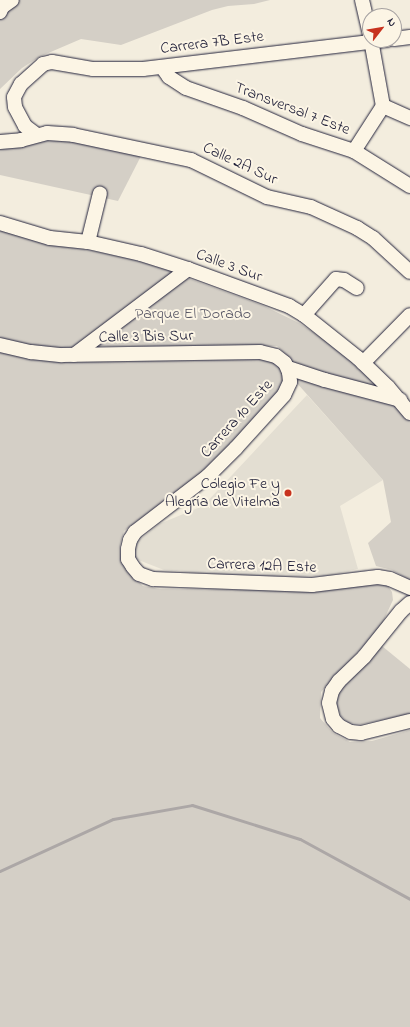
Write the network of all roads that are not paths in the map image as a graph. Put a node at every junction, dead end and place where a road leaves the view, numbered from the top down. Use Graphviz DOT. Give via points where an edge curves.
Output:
graph roads {
  1 [pos="12,0"];
  2 [pos="0,12"];
  3 [pos="362,40"];
  4 [pos="373,48"];
  5 [pos="162,67"];
  6 [pos="383,106"];
  7 [pos="410,118"];
  8 [pos="36,134"];
  9 [pos="0,142"];
  10 [pos="354,151"];
  11 [pos="410,186"];
  12 [pos="100,193"];
  13 [pos="0,223"];
  14 [pos="88,242"];
  15 [pos="188,269"];
  16 [pos="410,272"];
  17 [pos="357,288"];
  18 [pos="304,315"];
  19 [pos="410,315"];
  20 [pos="0,344"];
  21 [pos="74,355"];
  22 [pos="363,363"];
  23 [pos="288,368"];
  24 [pos="400,400"];
  25 [pos="410,412"];
  26 [pos="128,549"];
  27 [pos="396,581"];
  28 [pos="410,588"];
  29 [pos="405,607"];
  30 [pos="410,720"];
  1 -- 2 [label="street" via="2,7"];
  3 -- 5 [label="street, Carrera 7B Este"];
  4 -- 6 [label="street"];
  5 -- 8 [label="street, Carrera 7B Este" via="93,69 52,62 43,64 21,84 14,97 15,107 25,126"];
  5 -- 10 [label="street, Transversal 7 Este" via="169,77 186,88 243,108 302,134"];
  6 -- 7 [label="street"];
  6 -- 10 [label="street"];
  8 -- 9 [label="street, Calle 2A Sur" via="21,140"];
  8 -- 16 [label="street, Calle 2A Sur" via="93,138 198,162 267,197 311,207 358,228 373,238"];
  10 -- 11 [label="street, Transversal 7 Este"];
  12 -- 14 [label="street"];
  13 -- 14 [label="street, Calle 3 Sur" via="50,238"];
  14 -- 15 [label="street, Calle 3 Sur" via="142,254"];
  15 -- 18 [label="street, Calle 3 Sur" via="289,306"];
  15 -- 21 [label="street"];
  17 -- 18 [label="street" via="344,280 336,279"];
  18 -- 22 [label="street, Calle 3 Sur"];
  19 -- 22 [label="street"];
  20 -- 21 [label="street, Calle 3 Bis Sur" via="31,352"];
  21 -- 23 [label="street, Calle 3 Bis Sur" via="266,353 281,359"];
  22 -- 24 [label="street, Calle 3 Sur"];
  23 -- 24 [label="street, Carrera 10 Este"];
  23 -- 26 [label="street, Carrera 10 Este" via="288,387 281,399 208,476 135,532"];
  24 -- 25 [label="street, Calle 3 Sur"];
  26 -- 27 [label="street, Carrera 12A Este" via="128,559 132,567 139,574 152,579 312,585 372,577"];
  27 -- 28 [label="street, Carrera 12A Este"];
  27 -- 29 [label="street"];
  29 -- 30 [label="street" via="375,645 339,681 332,691 329,710 332,719 347,732 360,733"];
}
